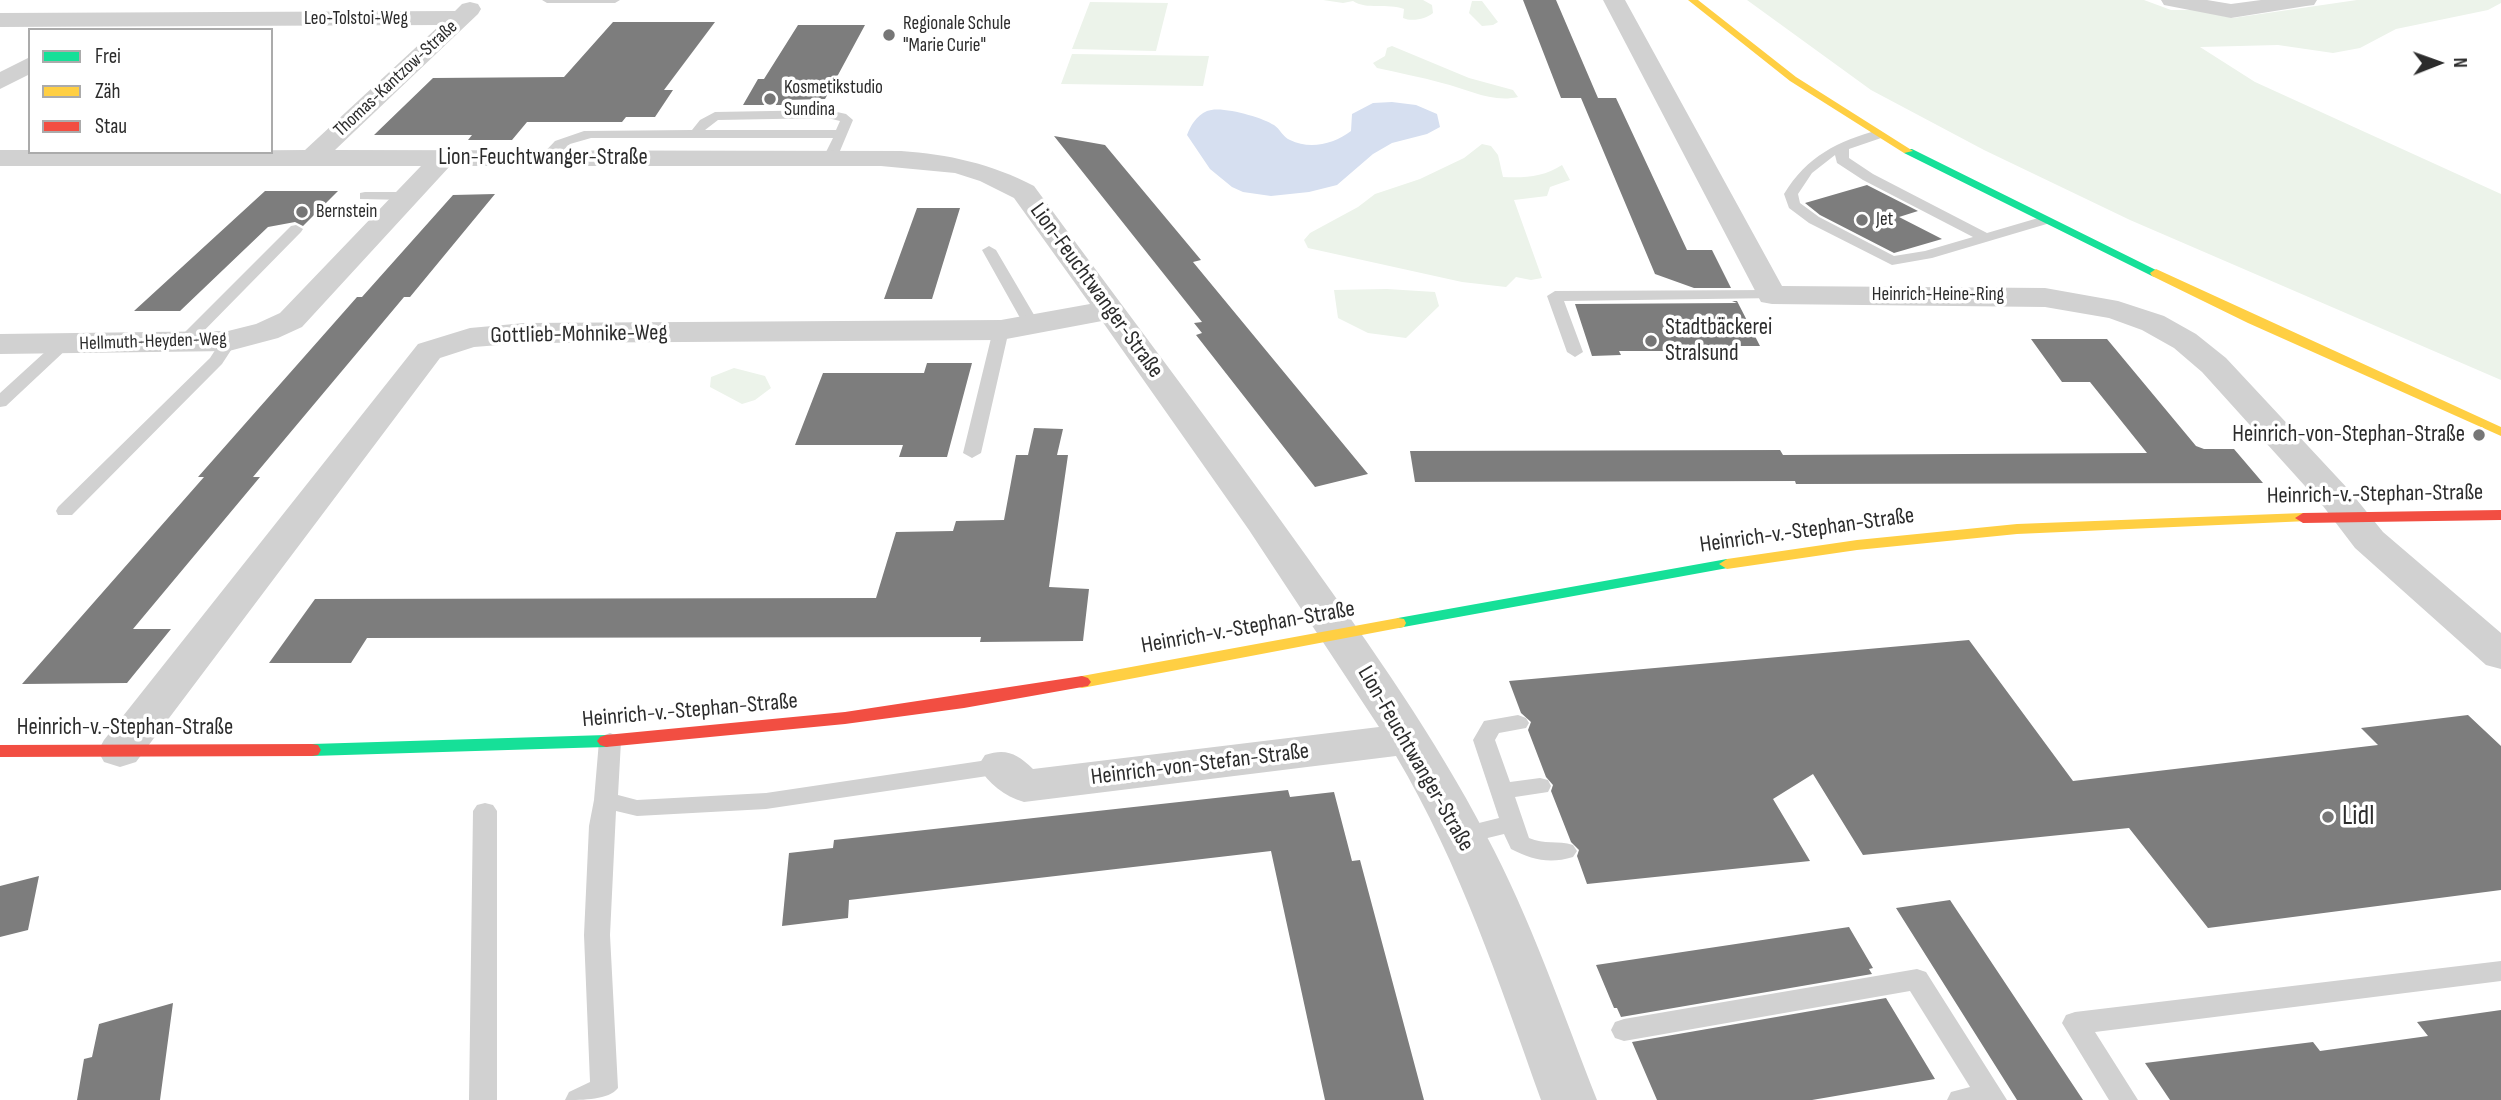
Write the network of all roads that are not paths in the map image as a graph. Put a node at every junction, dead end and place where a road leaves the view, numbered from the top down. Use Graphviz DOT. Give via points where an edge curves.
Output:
graph roads {
  1 [pos="480,0"];
  2 [pos="547,0"];
  3 [pos="597,0"];
  4 [pos="615,0"];
  5 [pos="1614,0"];
  6 [pos="1692,0"];
  7 [pos="2172,0"];
  8 [pos="2306,0"];
  9 [pos="460,18"];
  10 [pos="0,20"];
  11 [pos="28,65"];
  12 [pos="28,74"];
  13 [pos="2,81"];
  14 [pos="696,134"];
  15 [pos="1879,134"];
  16 [pos="1842,145"];
  17 [pos="835,146"];
  18 [pos="0,158"];
  19 [pos="312,158"];
  20 [pos="442,159"];
  21 [pos="545,159"];
  22 [pos="365,196"];
  23 [pos="407,196"];
  24 [pos="2045,220"];
  25 [pos="296,229"];
  26 [pos="1985,237"];
  27 [pos="989,250"];
  28 [pos="1772,295"];
  29 [pos="1109,310"];
  30 [pos="1016,327"];
  31 [pos="229,341"];
  32 [pos="183,343"];
  33 [pos="63,344"];
  34 [pos="0,345"];
  35 [pos="1575,352"];
  36 [pos="3,396"];
  37 [pos="2501,432"];
  38 [pos="972,453"];
  39 [pos="65,511"];
  40 [pos="2501,515"];
  41 [pos="2352,518"];
  42 [pos="1340,635"];
  43 [pos="2501,655"];
  44 [pos="1518,723"];
  45 [pos="1406,739"];
  46 [pos="610,741"];
  47 [pos="0,751"];
  48 [pos="120,751"];
  49 [pos="1001,766"];
  50 [pos="1540,786"];
  51 [pos="1500,791"];
  52 [pos="606,800"];
  53 [pos="485,811"];
  54 [pos="1510,824"];
  55 [pos="1463,835"];
  56 [pos="1565,851"];
  57 [pos="2501,971"];
  58 [pos="1624,1030"];
  59 [pos="1991,1098"];
  60 [pos="484,1100"];
  61 [pos="579,1100"];
  62 [pos="1569,1100"];
  63 [pos="1961,1100"];
  64 [pos="2124,1100"];
  1 -- 9 [label="street, Thomas-Kantzow-Straße"];
  2 -- 3 [label="lane"];
  3 -- 4 [label="lane"];
  5 -- 28 [label="street"];
  6 -- 15 [label="street" via="1793,79"];
  7 -- 8 [label="street" via="2231,12"];
  9 -- 10 [label="street, Leo-Tolstoi-Weg"];
  9 -- 19 [label="street, Thomas-Kantzow-Straße"];
  11 -- 13 [label="street"];
  12 -- 13 [label="street"];
  14 -- 17 [label="lane"];
  14 -- 17 [label="lane" via="715,116 842,117 847,120"];
  14 -- 21 [label="lane" via="580,135 556,145"];
  15 -- 16 [label="lane"];
  15 -- 24 [label="street"];
  16 -- 26 [label="lane" via="1842,160 1859,172"];
  16 -- 26 [label="lane" via="1813,163 1791,194 1794,205 1814,220 1892,261"];
  17 -- 21 [label="street, Lion-Feuchtwanger-Straße"];
  17 -- 29 [label="street, Lion-Feuchtwanger-Straße" via="981,170 1024,192"];
  18 -- 19 [label="street, Lion-Feuchtwanger-Straße"];
  19 -- 20 [label="street, Lion-Feuchtwanger-Straße"];
  20 -- 21 [label="street, Lion-Feuchtwanger-Straße"];
  20 -- 23 [label="street, Hellmuth-Heyden-Weg"];
  22 -- 23 [label="lane"];
  23 -- 31 [label="street, Hellmuth-Heyden-Weg" via="292,320"];
  24 -- 26 [label="lane"];
  24 -- 37 [label="street"];
  25 -- 32 [label="lane"];
  27 -- 30 [label="lane"];
  28 -- 35 [label="lane" via="1555,296"];
  28 -- 41 [label="street, Heinrich-Heine-Ring" via="2040,295 2139,318 2199,349"];
  29 -- 30 [label="street, Gottlieb-Mohnike-Weg"];
  29 -- 42 [label="street, Lion-Feuchtwanger-Straße"];
  30 -- 38 [label="lane"];
  30 -- 48 [label="street, Gottlieb-Mohnike-Weg" via="525,333 470,338 429,351"];
  31 -- 32 [label="street, Hellmuth-Heyden-Weg"];
  31 -- 39 [label="lane" via="216,361"];
  32 -- 33 [label="street, Hellmuth-Heyden-Weg"];
  33 -- 34 [label="street, Hellmuth-Heyden-Weg"];
  33 -- 36 [label="lane"];
  40 -- 41 [label="street, Heinrich-v.-Stephan-Straße"];
  41 -- 42 [label="street, Heinrich-v.-Stephan-Straße" via="2114,523 1917,537 1668,574"];
  41 -- 43 [label="street, Heinrich-Heine-Ring" via="2369,540"];
  42 -- 45 [label="street, Lion-Feuchtwanger-Straße"];
  42 -- 46 [label="street, Heinrich-v.-Stephan-Straße" via="909,711 797,726"];
  44 -- 51 [label="lane" via="1492,726 1484,740"];
  45 -- 49 [label="street, Heinrich-von-Stefan-Straße" via="1024,786"];
  45 -- 55 [label="street, Lion-Feuchtwanger-Straße"];
  46 -- 48 [label="street, Heinrich-v.-Stephan-Straße"];
  46 -- 52 [label="lane"];
  47 -- 48 [label="street, Heinrich-v.-Stephan-Straße"];
  49 -- 52 [label="lane" via="766,801 636,808"];
  50 -- 51 [label="lane"];
  51 -- 54 [label="lane"];
  52 -- 61 [label="lane" via="597,935 604,1088"];
  53 -- 60 [label="lane"];
  54 -- 55 [label="lane"];
  54 -- 56 [label="lane" via="1519,844 1537,852"];
  55 -- 62 [label="street, Lion-Feuchtwanger-Straße"];
  57 -- 64 [label="lane" via="2075,1023"];
  58 -- 59 [label="lane" via="1917,979"];
  59 -- 63 [label="lane"];
}
